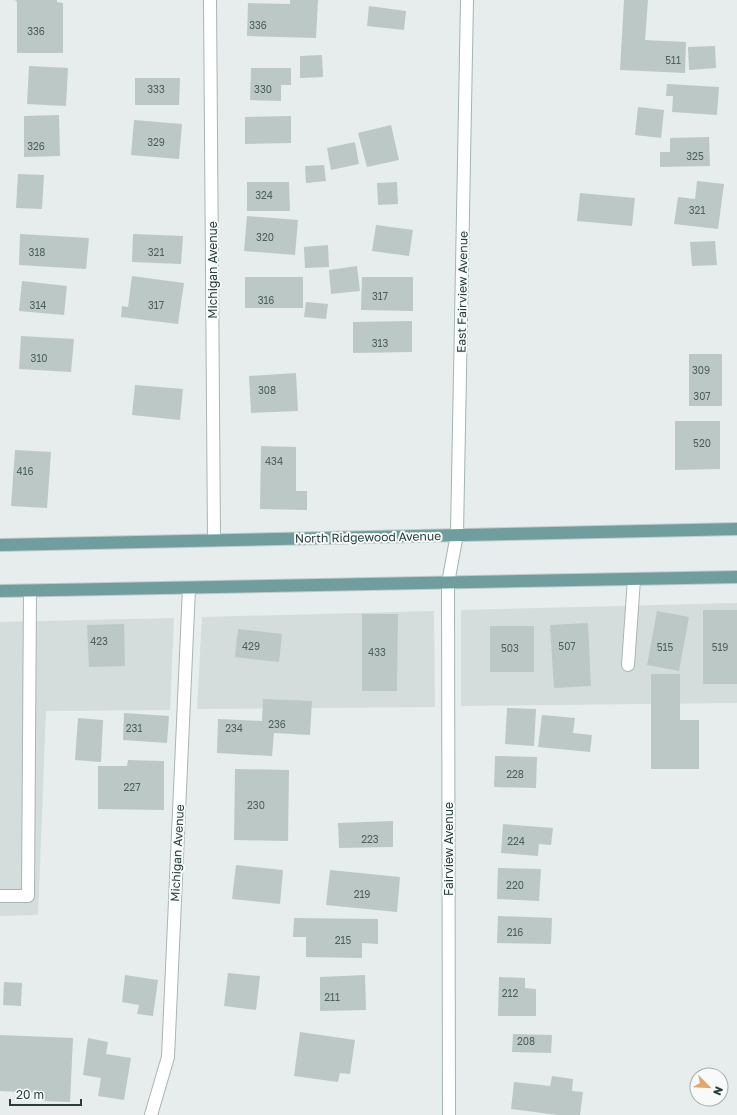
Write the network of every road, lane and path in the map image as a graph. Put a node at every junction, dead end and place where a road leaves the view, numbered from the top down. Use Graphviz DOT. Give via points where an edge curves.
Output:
graph roads {
  1 [pos="210,0"];
  2 [pos="467,0"];
  3 [pos="737,529"];
  4 [pos="457,534"];
  5 [pos="214,540"];
  6 [pos="0,545"];
  7 [pos="737,577"];
  8 [pos="634,579"];
  9 [pos="448,583"];
  10 [pos="189,588"];
  11 [pos="0,591"];
  12 [pos="30,591"];
  13 [pos="628,665"];
  14 [pos="0,896"];
  15 [pos="151,1115"];
  16 [pos="449,1115"];
  1 -- 5 [label="main road, Michigan Avenue"];
  2 -- 4 [label="main road, East Fairview Avenue"];
  3 -- 4 [label="main road, North Ridgewood Avenue"];
  4 -- 5 [label="main road, North Ridgewood Avenue"];
  4 -- 9 [label="main road, East Fairview Avenue"];
  5 -- 6 [label="main road, North Ridgewood Avenue"];
  7 -- 8 [label="main road"];
  8 -- 9 [label="main road"];
  8 -- 13 [label="main road"];
  9 -- 10 [label="main road"];
  9 -- 16 [label="main road, Fairview Avenue"];
  10 -- 12 [label="main road"];
  10 -- 15 [label="main road, Michigan Avenue" via="168,1057"];
  11 -- 12 [label="main road"];
  12 -- 14 [label="main road" via="28,896"];
}
